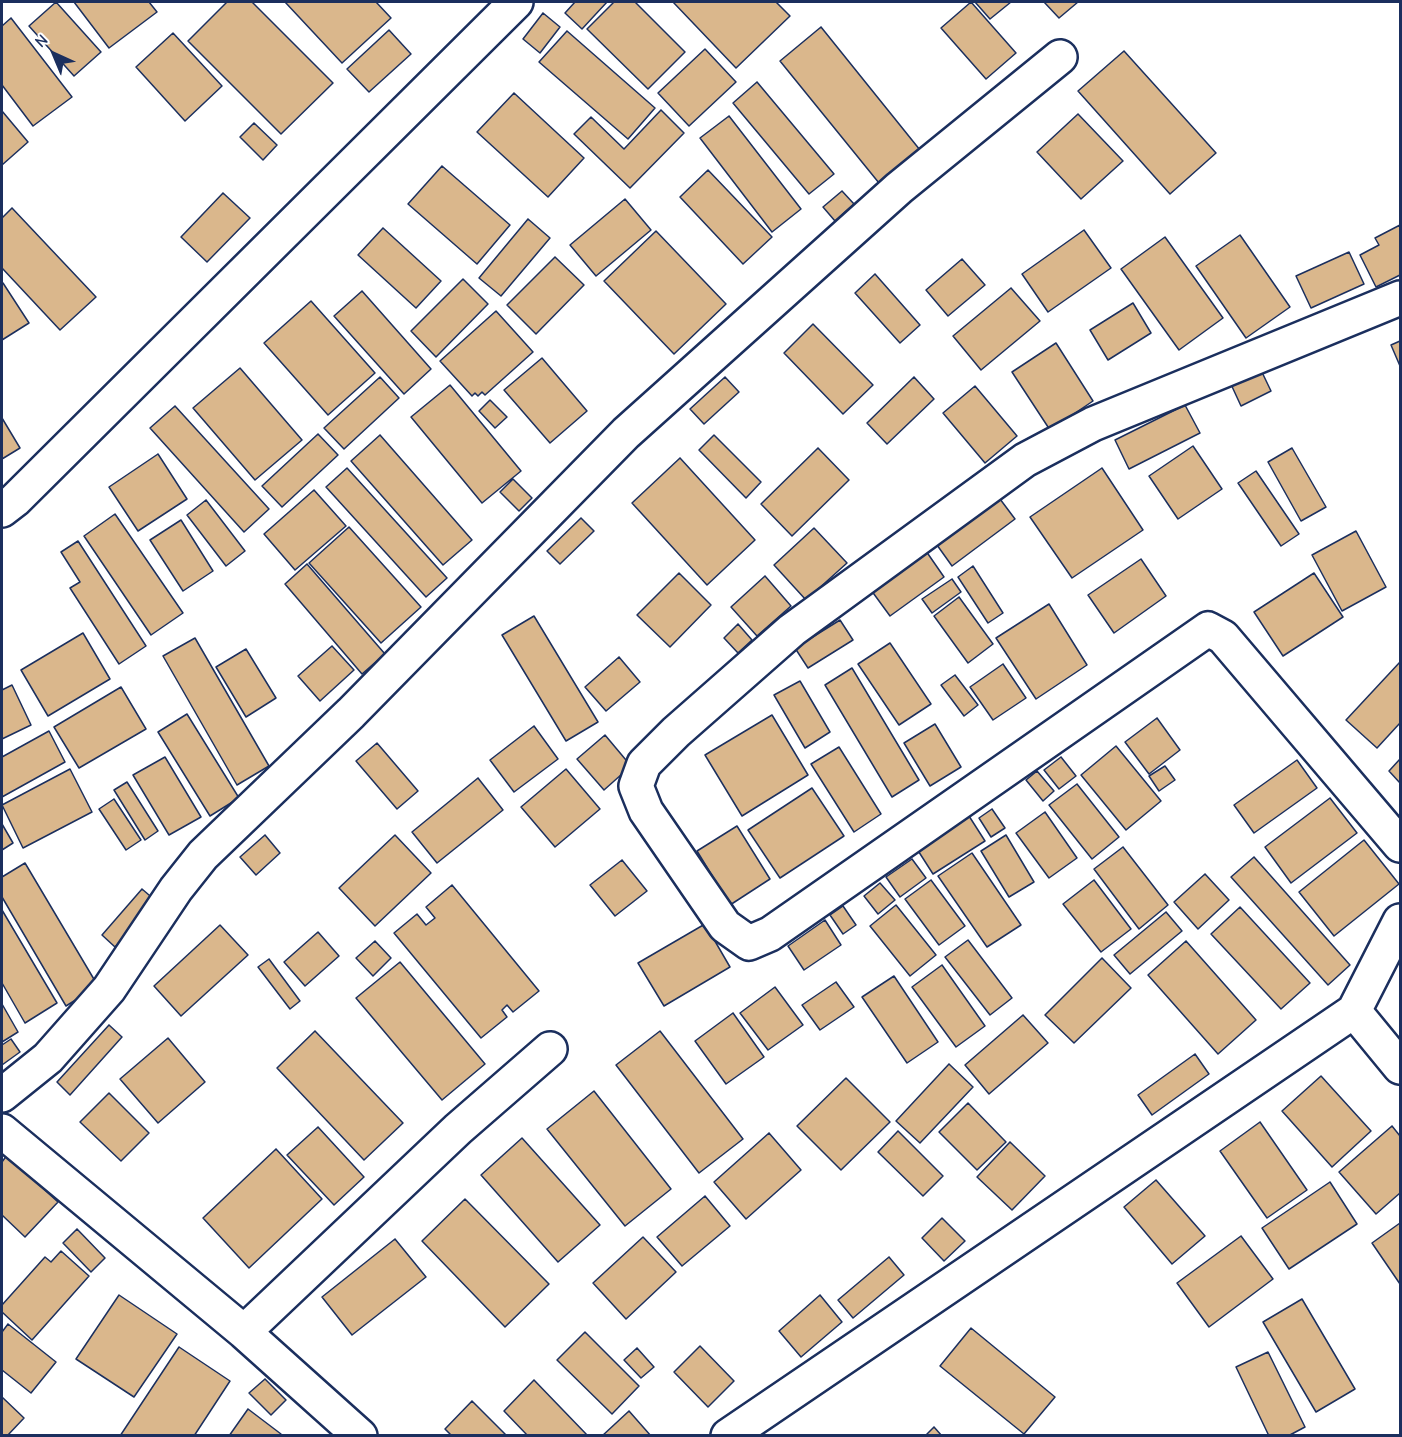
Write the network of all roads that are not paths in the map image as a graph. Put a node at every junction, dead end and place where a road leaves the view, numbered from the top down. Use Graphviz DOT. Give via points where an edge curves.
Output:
graph roads {
  1 [pos="516,2"];
  2 [pos="1060,57"];
  3 [pos="1401,298"];
  4 [pos="2,510"];
  5 [pos="1401,845"];
  6 [pos="1401,921"];
  7 [pos="1354,1011"];
  8 [pos="550,1049"];
  9 [pos="1401,1067"];
  10 [pos="2,1095"];
  11 [pos="2,1131"];
  12 [pos="243,1332"];
  13 [pos="360,1436"];
  14 [pos="728,1436"];
  1 -- 4 [label="street"];
  2 -- 10 [label="street" via="899,188 626,433 351,713 202,855 109,989 48,1058"];
  3 -- 5 [label="street" via="1093,424 1025,460 792,630 644,764 636,786 646,811 724,926 749,943 770,934 1208,629 1223,638"];
  6 -- 7 [label="street"];
  7 -- 9 [label="street"];
  7 -- 14 [label="street"];
  8 -- 12 [label="street" via="458,1129"];
  11 -- 12 [label="street"];
  12 -- 13 [label="street"];
}
